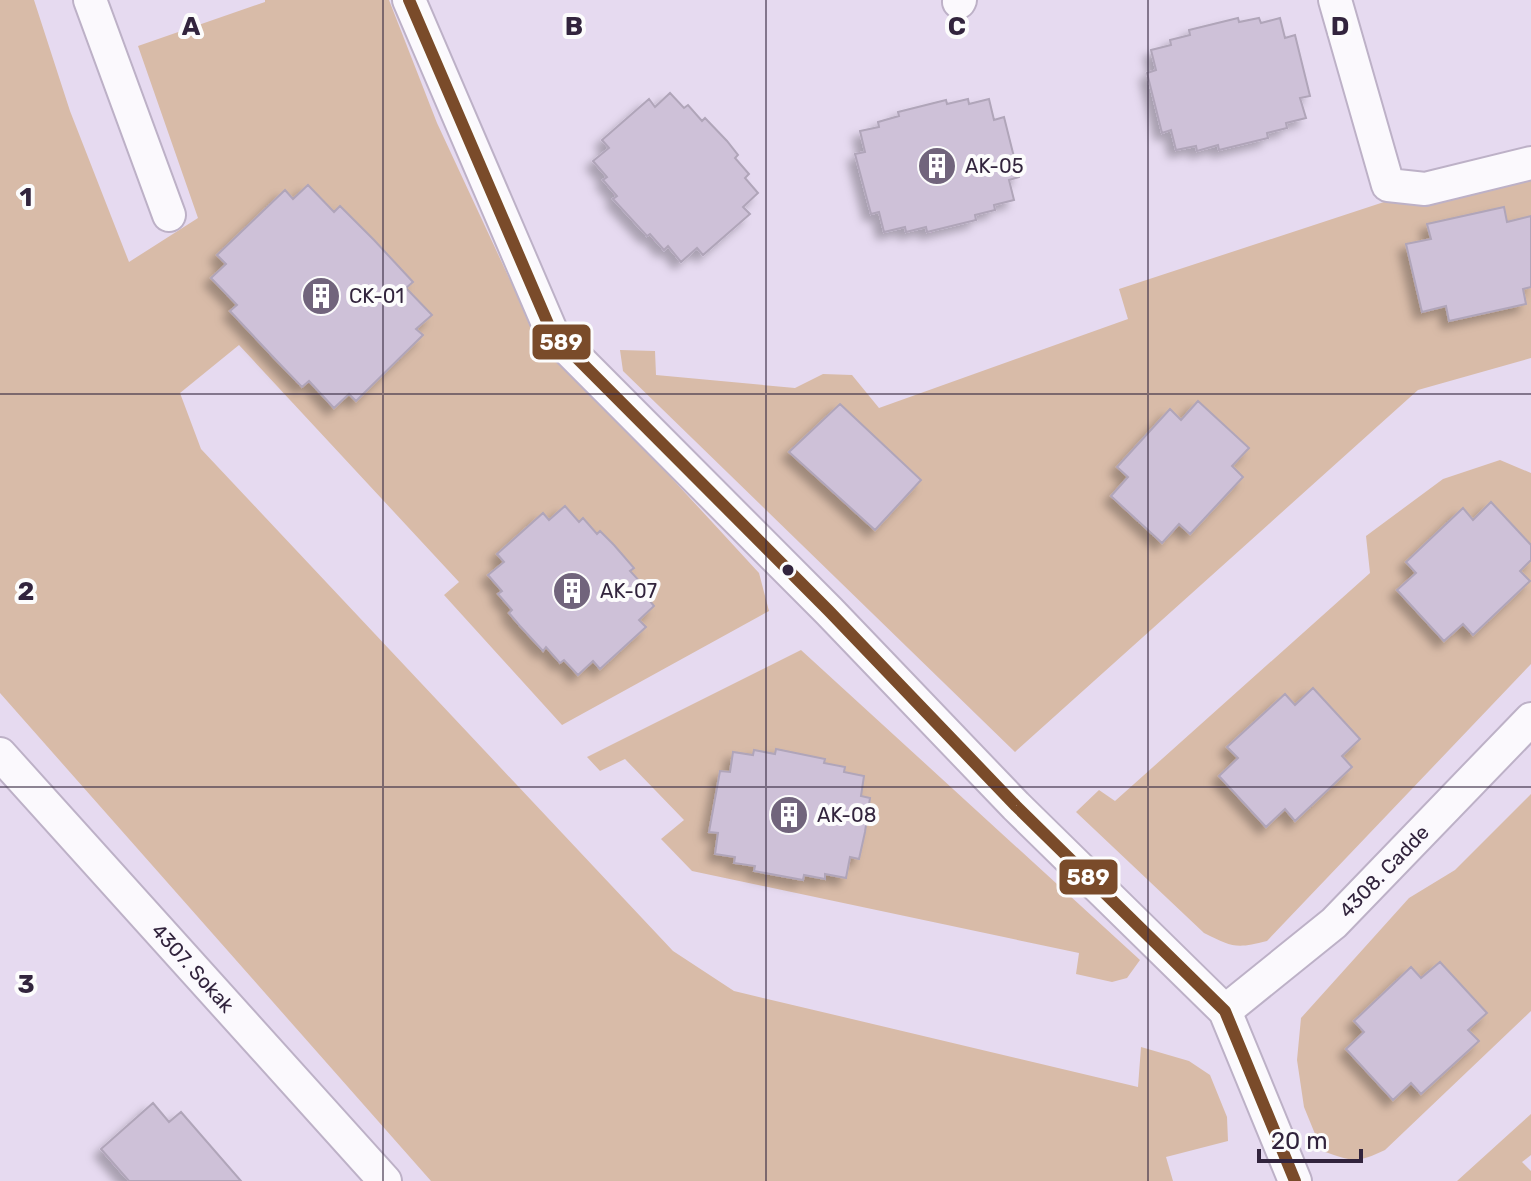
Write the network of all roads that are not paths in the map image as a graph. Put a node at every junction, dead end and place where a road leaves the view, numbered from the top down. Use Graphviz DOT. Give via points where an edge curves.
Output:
graph roads {
  1 [pos="90,0"];
  2 [pos="409,0"];
  3 [pos="1335,0"];
  4 [pos="1531,163"];
  5 [pos="169,215"];
  6 [pos="1531,719"];
  7 [pos="0,754"];
  8 [pos="1225,1011"];
  9 [pos="385,1181"];
  10 [pos="1295,1181"];
  1 -- 5 [label="street"];
  2 -- 8 [label="street" via="552,333"];
  3 -- 4 [label="street" via="1388,185 1425,189"];
  6 -- 8 [label="street, 4308. Cadde" via="1334,923"];
  7 -- 9 [label="street, 4307. Sokak"];
  8 -- 10 [label="street"];
}
